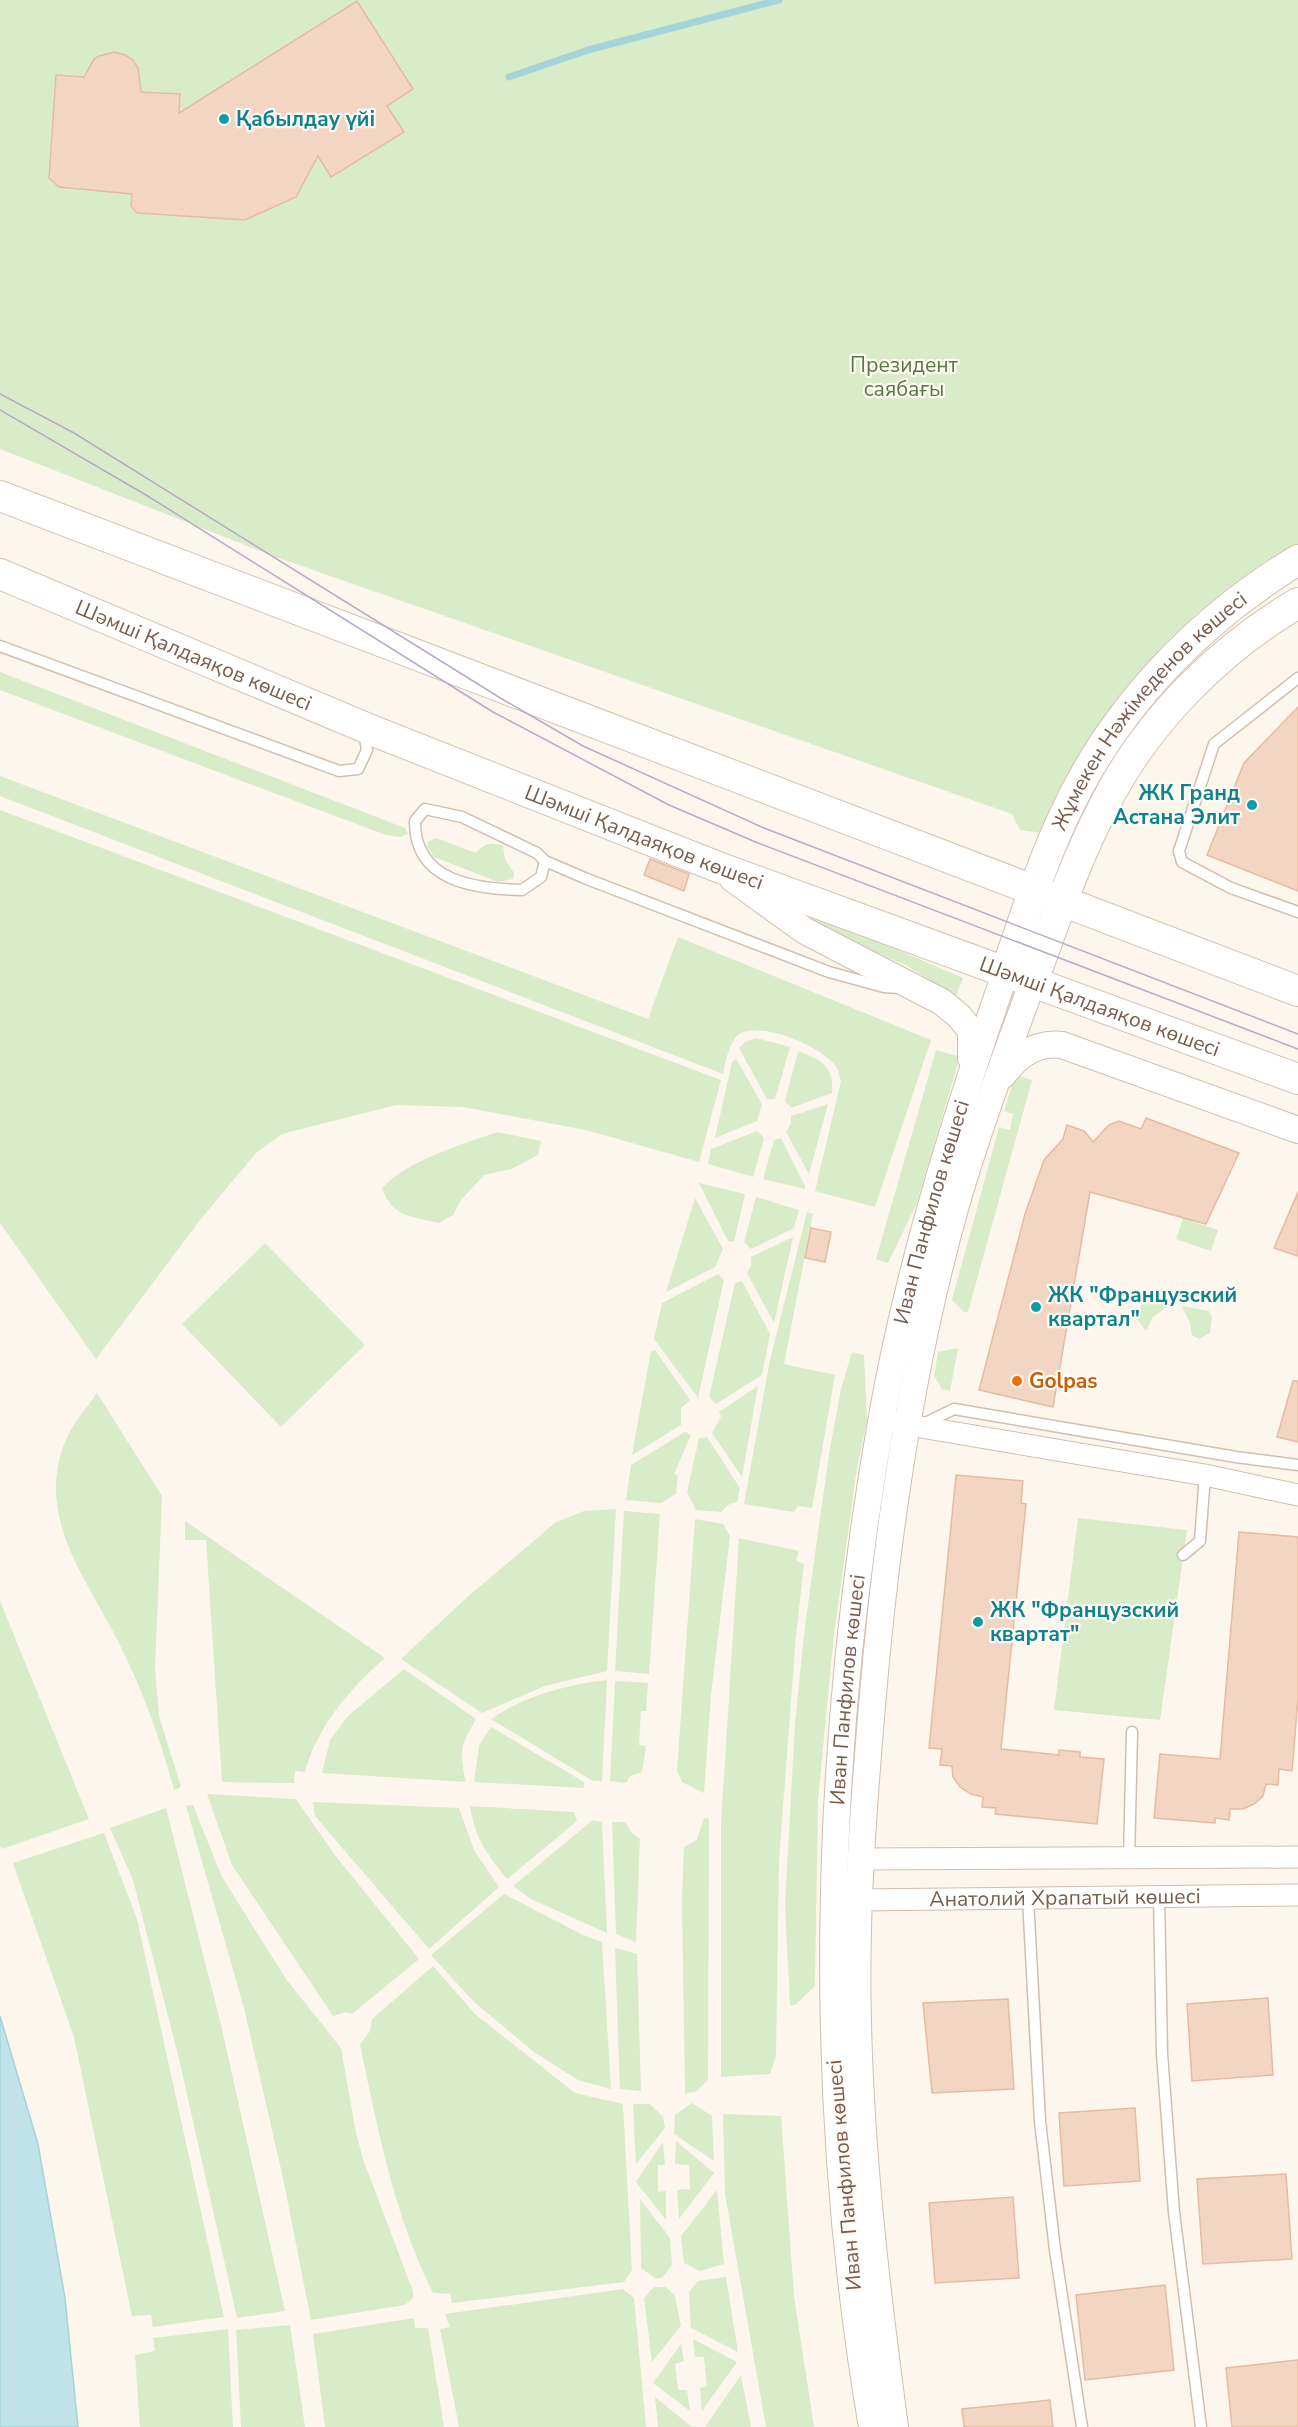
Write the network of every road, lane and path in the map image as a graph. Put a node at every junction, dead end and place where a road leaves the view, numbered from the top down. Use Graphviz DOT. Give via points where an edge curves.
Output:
graph roads {
  1 [pos="0,496"];
  2 [pos="1298,560"];
  3 [pos="0,574"];
  4 [pos="1298,603"];
  5 [pos="0,646"];
  6 [pos="1298,678"];
  7 [pos="371,730"];
  8 [pos="545,861"];
  9 [pos="718,867"];
  10 [pos="1048,896"];
  11 [pos="1298,912"];
  12 [pos="1005,971"];
  13 [pos="1033,981"];
  14 [pos="915,989"];
  15 [pos="1298,991"];
  16 [pos="969,1076"];
  17 [pos="1298,1079"];
  18 [pos="995,1084"];
  19 [pos="1298,1130"];
  20 [pos="903,1423"];
  21 [pos="1298,1465"];
  22 [pos="1205,1475"];
  23 [pos="1298,1495"];
  24 [pos="1183,1555"];
  25 [pos="1132,1732"];
  26 [pos="1298,1857"];
  27 [pos="846,1859"];
  28 [pos="1129,1860"];
  29 [pos="1159,1895"];
  30 [pos="1298,1895"];
  31 [pos="1028,1898"];
  32 [pos="845,1900"];
  33 [pos="872,2427"];
  34 [pos="895,2427"];
  35 [pos="1082,2427"];
  36 [pos="1201,2427"];
  1 -- 10 [label="main road"];
  2 -- 10 [label="main road, Жұмекен Нәжімеденов көшесі" via="1223,611 1135,700 1101,747 1062,820"];
  3 -- 7 [label="main road, Шәмші Қалдаяқов көшесі"];
  4 -- 10 [label="main road, Жұмекен Нәжімеденов көшесі" via="1227,653 1184,694 1140,748 1107,798 1080,854"];
  5 -- 7 [label="lane" via="339,771 358,769 367,750 365,738"];
  6 -- 11 [label="lane" via="1214,744 1179,851 1182,862 1206,876"];
  7 -- 9 [label="main road, Шәмші Қалдаяқов көшесі"];
  8 -- 8 [label="lane" via="537,853 462,817 425,809 415,821 421,856 439,873 472,885 522,890 541,878"];
  8 -- 14 [label="lane" via="829,972 884,987"];
  9 -- 12 [label="main road, Шәмші Қалдаяқов көшесі"];
  9 -- 14 [label="street" via="805,931"];
  10 -- 12 [label="main road"];
  10 -- 13 [label="main road"];
  10 -- 15 [label="main road"];
  12 -- 13 [label="main road, Шәмші Қалдаяқов көшесі"];
  12 -- 16 [label="street, Иван Панфилов көшесі"];
  13 -- 17 [label="main road, Шәмші Қалдаяқов көшесі"];
  13 -- 18 [label="street, Иван Панфилов көшесі"];
  14 -- 16 [label="street" via="951,1008 971,1031"];
  16 -- 20 [label="street, Иван Панфилов көшесі" via="920,1245"];
  18 -- 19 [label="street" via="1025,1052 1050,1044 1062,1045"];
  18 -- 20 [label="street, Иван Панфилов көшесі" via="948,1236"];
  20 -- 21 [label="lane" via="954,1409"];
  20 -- 22 [label="street"];
  20 -- 27 [label="street, Иван Панфилов көшесі" via="851,1628"];
  22 -- 23 [label="street"];
  22 -- 24 [label="lane" via="1200,1541"];
  25 -- 28 [label="lane"];
  26 -- 28 [label="street, Анатолий Храпатый көшесі"];
  27 -- 28 [label="street, Анатолий Храпатый көшесі"];
  27 -- 32 [label="street, Иван Панфилов көшесі"];
  29 -- 30 [label="street, Анатолий Храпатый көшесі"];
  29 -- 31 [label="street, Анатолий Храпатый көшесі"];
  29 -- 36 [label="lane" via="1162,2054 1175,2230"];
  31 -- 32 [label="street, Анатолий Храпатый көшесі"];
  31 -- 35 [label="lane" via="1040,2121"];
  32 -- 33 [label="street, Иван Панфилов көшесі" via="833,2041 841,2182"];
  32 -- 34 [label="street, Иван Панфилов көшесі" via="858,2022 862,2123 877,2294"];
}
